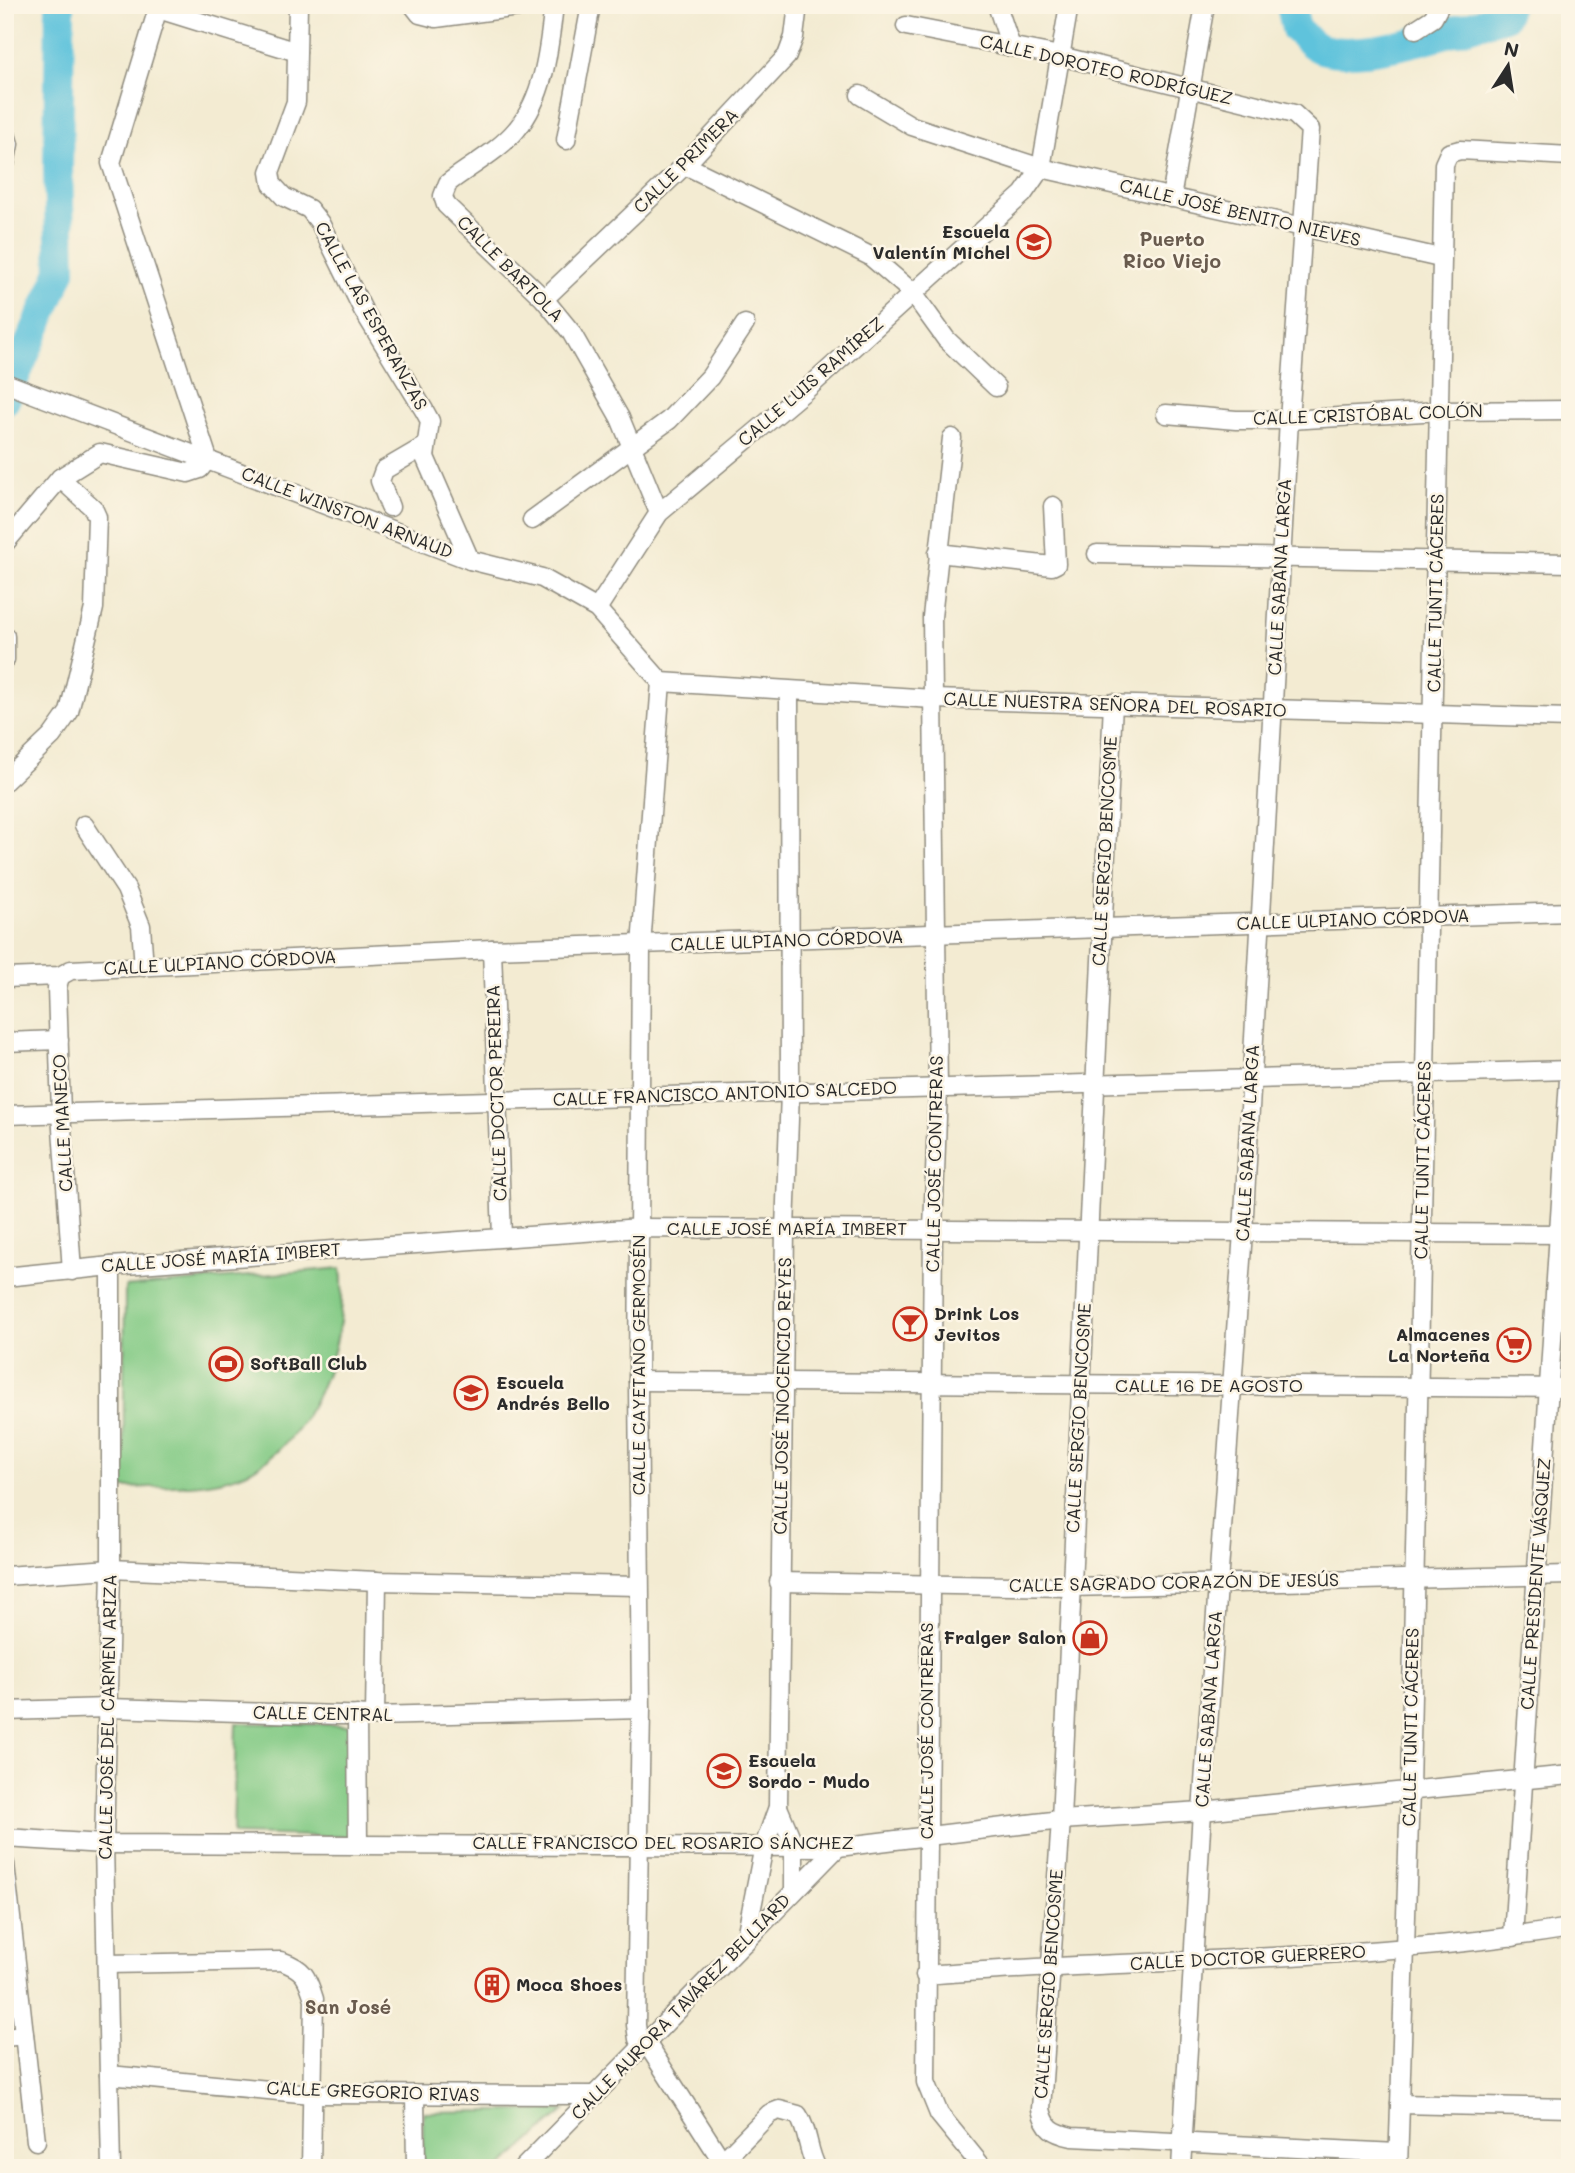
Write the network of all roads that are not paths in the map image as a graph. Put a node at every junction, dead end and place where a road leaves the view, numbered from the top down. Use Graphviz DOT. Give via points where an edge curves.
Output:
graph roads {
  1 [pos="298,5"];
  2 [pos="414,5"];
  3 [pos="534,5"];
  4 [pos="554,5"];
  5 [pos="591,5"];
  6 [pos="798,5"];
  7 [pos="997,5"];
  8 [pos="1069,5"];
  9 [pos="1205,5"];
  10 [pos="1440,5"];
  11 [pos="159,7"];
  12 [pos="906,26"];
  13 [pos="1416,29"];
  14 [pos="1011,47"];
  15 [pos="297,52"];
  16 [pos="1059,57"];
  17 [pos="1192,90"];
  18 [pos="860,95"];
  19 [pos="1304,120"];
  20 [pos="5,131"];
  21 [pos="566,140"];
  22 [pos="1570,156"];
  23 [pos="5,163"];
  24 [pos="685,165"];
  25 [pos="1041,168"];
  26 [pos="1171,198"];
  27 [pos="1302,229"];
  28 [pos="1440,258"];
  29 [pos="912,292"];
  30 [pos="544,299"];
  31 [pos="745,324"];
  32 [pos="5,383"];
  33 [pos="996,387"];
  34 [pos="1570,410"];
  35 [pos="1440,411"];
  36 [pos="1166,414"];
  37 [pos="1289,420"];
  38 [pos="952,438"];
  39 [pos="425,446"];
  40 [pos="633,448"];
  41 [pos="208,460"];
  42 [pos="60,478"];
  43 [pos="1053,506"];
  44 [pos="390,507"];
  45 [pos="659,513"];
  46 [pos="532,520"];
  47 [pos="5,543"];
  48 [pos="938,553"];
  49 [pos="1097,554"];
  50 [pos="1282,557"];
  51 [pos="470,560"];
  52 [pos="1436,560"];
  53 [pos="1570,563"];
  54 [pos="597,609"];
  55 [pos="5,636"];
  56 [pos="5,660"];
  57 [pos="661,682"];
  58 [pos="789,692"];
  59 [pos="933,699"];
  60 [pos="1113,703"];
  61 [pos="1273,711"];
  62 [pos="1433,715"];
  63 [pos="1570,718"];
  64 [pos="5,781"];
  65 [pos="84,825"];
  66 [pos="1570,912"];
  67 [pos="1429,916"];
  68 [pos="1261,923"];
  69 [pos="1101,929"];
  70 [pos="938,935"];
  71 [pos="788,941"];
  72 [pos="640,946"];
  73 [pos="492,949"];
  74 [pos="144,967"];
  75 [pos="60,976"];
  76 [pos="5,978"];
  77 [pos="59,1040"];
  78 [pos="5,1042"];
  79 [pos="1570,1064"];
  80 [pos="1570,1070"];
  81 [pos="1425,1074"];
  82 [pos="1251,1079"];
  83 [pos="1096,1083"];
  84 [pos="938,1088"];
  85 [pos="790,1092"];
  86 [pos="639,1097"];
  87 [pos="497,1101"];
  88 [pos="61,1114"];
  89 [pos="5,1115"];
  90 [pos="640,1228"];
  91 [pos="785,1229"];
  92 [pos="933,1230"];
  93 [pos="1089,1231"];
  94 [pos="1243,1232"];
  95 [pos="1422,1233"];
  96 [pos="1564,1234"];
  97 [pos="502,1237"];
  98 [pos="111,1266"];
  99 [pos="72,1271"];
  100 [pos="5,1277"];
  101 [pos="638,1381"];
  102 [pos="785,1382"];
  103 [pos="932,1384"];
  104 [pos="1080,1385"];
  105 [pos="1233,1386"];
  106 [pos="1418,1387"];
  107 [pos="1548,1388"];
  108 [pos="1570,1388"];
  109 [pos="111,1569"];
  110 [pos="1570,1575"];
  111 [pos="5,1576"];
  112 [pos="1414,1577"];
  113 [pos="1536,1577"];
  114 [pos="377,1581"];
  115 [pos="779,1582"];
  116 [pos="1218,1583"];
  117 [pos="639,1586"];
  118 [pos="928,1586"];
  119 [pos="1070,1587"];
  120 [pos="108,1708"];
  121 [pos="641,1709"];
  122 [pos="5,1711"];
  123 [pos="366,1716"];
  124 [pos="1570,1774"];
  125 [pos="1524,1779"];
  126 [pos="1410,1790"];
  127 [pos="778,1807"];
  128 [pos="1202,1811"];
  129 [pos="1060,1820"];
  130 [pos="926,1834"];
  131 [pos="5,1838"];
  132 [pos="358,1842"];
  133 [pos="104,1844"];
  134 [pos="639,1844"];
  135 [pos="794,1845"];
  136 [pos="764,1846"];
  137 [pos="838,1847"];
  138 [pos="5,1864"];
  139 [pos="794,1891"];
  140 [pos="1570,1928"];
  141 [pos="1513,1937"];
  142 [pos="745,1942"];
  143 [pos="1405,1950"];
  144 [pos="1193,1962"];
  145 [pos="107,1964"];
  146 [pos="1051,1965"];
  147 [pos="925,1975"];
  148 [pos="24,2035"];
  149 [pos="5,2037"];
  150 [pos="647,2045"];
  151 [pos="108,2075"];
  152 [pos="312,2094"];
  153 [pos="415,2095"];
  154 [pos="595,2095"];
  155 [pos="1400,2104"];
  156 [pos="1570,2108"];
  157 [pos="36,2141"];
  158 [pos="1183,2144"];
  159 [pos="1397,2160"];
  160 [pos="719,2164"];
  161 [pos="111,2168"];
  162 [pos="311,2168"];
  163 [pos="416,2168"];
  164 [pos="523,2168"];
  165 [pos="817,2168"];
  166 [pos="983,2168"];
  167 [pos="1181,2168"];
  1 -- 15 [label="street, CALLE LAS ESPERANZAS"];
  2 -- 3 [label="street" via="420,14 436,18"];
  4 -- 30 [label="street, CALLE BARTOLA" via="541,78 530,110 516,131 448,183 443,196 446,205"];
  5 -- 21 [label="street"];
  6 -- 24 [label="street, CALLE PRIMERA" via="787,56"];
  7 -- 14 [label="street"];
  8 -- 16 [label="street"];
  9 -- 17 [label="street"];
  10 -- 13 [label="street" via="1433,18"];
  11 -- 15 [label="street"];
  11 -- 41 [label="street" via="111,163"];
  12 -- 14 [label="street, CALLE DOROTEO RODRÍGUEZ"];
  14 -- 16 [label="street, CALLE DOROTEO RODRÍGUEZ"];
  15 -- 39 [label="street, CALLE LAS ESPERANZAS" via="296,102 270,172 272,184 284,197 309,209 320,223 363,310 430,421"];
  16 -- 17 [label="street, CALLE DOROTEO RODRÍGUEZ"];
  16 -- 25 [label="street"];
  17 -- 19 [label="street, CALLE DOROTEO RODRÍGUEZ"];
  17 -- 26 [label="street"];
  18 -- 25 [label="street, CALLE JOSÉ BENITO NIEVES" via="912,126"];
  19 -- 27 [label="street, CALLE SABANA LARGA" via="1310,129"];
  20 -- 23 [label="street" via="9,144"];
  22 -- 28 [label="street, CALLE TUNTI CÁCERES" via="1449,153 1444,164"];
  24 -- 29 [label="street" via="870,256"];
  24 -- 30 [label="street, CALLE PRIMERA"];
  25 -- 26 [label="street, CALLE JOSÉ BENITO NIEVES"];
  25 -- 29 [label="street, CALLE LUIS RAMÍREZ" via="1023,194"];
  26 -- 27 [label="street, CALLE JOSÉ BENITO NIEVES"];
  27 -- 28 [label="street, CALLE JOSÉ BENITO NIEVES"];
  27 -- 37 [label="street, CALLE SABANA LARGA"];
  28 -- 35 [label="street, CALLE TUNTI CÁCERES"];
  29 -- 33 [label="street" via="946,339"];
  29 -- 45 [label="street, CALLE LUIS RAMÍREZ" via="807,389"];
  30 -- 40 [label="street, CALLE BARTOLA" via="571,332"];
  31 -- 40 [label="street" via="710,377 668,421"];
  32 -- 41 [label="street, CALLE WINSTON ARNAUD"];
  34 -- 35 [label="street, CALLE CRISTÓBAL COLÓN"];
  35 -- 37 [label="street, CALLE CRISTÓBAL COLÓN"];
  35 -- 52 [label="street, CALLE TUNTI CÁCERES"];
  36 -- 37 [label="street, CALLE CRISTÓBAL COLÓN"];
  37 -- 50 [label="street, CALLE SABANA LARGA"];
  38 -- 48 [label="street, CALLE JOSÉ CONTRERAS"];
  39 -- 44 [label="street" via="384,470 380,481"];
  39 -- 51 [label="street, CALLE LAS ESPERANZAS" via="425,457"];
  40 -- 45 [label="street, CALLE BARTOLA"];
  40 -- 46 [label="street"];
  41 -- 42 [label="street" via="188,473 100,453"];
  41 -- 51 [label="street, CALLE WINSTON ARNAUD"];
  42 -- 47 [label="street"];
  42 -- 64 [label="street" via="97,517 94,608 69,712 52,736"];
  43 -- 48 [label="street" via="1056,564 1052,566"];
  45 -- 54 [label="street, CALLE LUIS RAMÍREZ"];
  48 -- 59 [label="street, CALLE JOSÉ CONTRERAS" via="932,617"];
  49 -- 50 [label="street"];
  50 -- 52 [label="street"];
  50 -- 61 [label="street, CALLE SABANA LARGA"];
  51 -- 54 [label="street, CALLE WINSTON ARNAUD" via="542,578"];
  52 -- 53 [label="street"];
  52 -- 62 [label="street, CALLE TUNTI CÁCERES"];
  54 -- 57 [label="street, CALLE WINSTON ARNAUD"];
  55 -- 56 [label="street"];
  57 -- 58 [label="street, CALLE NUESTRA SEÑORA DEL ROSARIO"];
  57 -- 72 [label="street, CALLE CAYETANO GERMOSÉN"];
  58 -- 59 [label="street, CALLE NUESTRA SEÑORA DEL ROSARIO"];
  58 -- 71 [label="street, CALLE JOSÉ INOCENCIO REYES"];
  59 -- 60 [label="street, CALLE NUESTRA SEÑORA DEL ROSARIO"];
  59 -- 70 [label="street, CALLE JOSÉ CONTRERAS"];
  60 -- 61 [label="street, CALLE NUESTRA SEÑORA DEL ROSARIO"];
  60 -- 69 [label="street, CALLE SERGIO BENCOSME"];
  61 -- 62 [label="street, CALLE NUESTRA SEÑORA DEL ROSARIO"];
  61 -- 68 [label="street, CALLE SABANA LARGA"];
  62 -- 63 [label="street, CALLE NUESTRA SEÑORA DEL ROSARIO"];
  62 -- 67 [label="street, CALLE TUNTI CÁCERES"];
  65 -- 74 [label="street" via="126,889 141,926"];
  66 -- 67 [label="street, CALLE ULPIANO CÓRDOVA"];
  67 -- 68 [label="street, CALLE ULPIANO CÓRDOVA"];
  67 -- 81 [label="street, CALLE TUNTI CÁCERES"];
  68 -- 69 [label="street, CALLE ULPIANO CÓRDOVA"];
  68 -- 82 [label="street, CALLE SABANA LARGA"];
  69 -- 70 [label="street, CALLE ULPIANO CÓRDOVA"];
  69 -- 83 [label="street, CALLE SERGIO BENCOSME"];
  70 -- 71 [label="street, CALLE ULPIANO CÓRDOVA"];
  70 -- 84 [label="street, CALLE JOSÉ CONTRERAS"];
  71 -- 72 [label="street, CALLE ULPIANO CÓRDOVA"];
  71 -- 85 [label="street, CALLE JOSÉ INOCENCIO REYES"];
  72 -- 73 [label="street, CALLE ULPIANO CÓRDOVA"];
  72 -- 86 [label="street, CALLE CAYETANO GERMOSÉN"];
  73 -- 74 [label="street, CALLE ULPIANO CÓRDOVA"];
  73 -- 87 [label="street, CALLE DOCTOR PEREIRA"];
  74 -- 75 [label="street, CALLE ULPIANO CÓRDOVA" via="71,970"];
  75 -- 76 [label="street, CALLE ULPIANO CÓRDOVA"];
  75 -- 77 [label="street, CALLE MANECO"];
  77 -- 78 [label="street"];
  77 -- 88 [label="street, CALLE MANECO"];
  79 -- 80 [label="street, CALLE PRESIDENTE VÁSQUEZ"];
  80 -- 81 [label="street, CALLE FRANCISCO ANTONIO SALCEDO"];
  80 -- 96 [label="street, CALLE PRESIDENTE VÁSQUEZ"];
  81 -- 82 [label="street, CALLE FRANCISCO ANTONIO SALCEDO"];
  81 -- 95 [label="street, CALLE TUNTI CÁCERES"];
  82 -- 83 [label="street, CALLE FRANCISCO ANTONIO SALCEDO"];
  82 -- 94 [label="street, CALLE SABANA LARGA"];
  83 -- 84 [label="street, CALLE FRANCISCO ANTONIO SALCEDO"];
  83 -- 93 [label="street, CALLE SERGIO BENCOSME"];
  84 -- 85 [label="street, CALLE FRANCISCO ANTONIO SALCEDO"];
  84 -- 92 [label="street, CALLE JOSÉ CONTRERAS"];
  85 -- 86 [label="street, CALLE FRANCISCO ANTONIO SALCEDO"];
  85 -- 91 [label="street, CALLE JOSÉ INOCENCIO REYES"];
  86 -- 87 [label="street, CALLE FRANCISCO ANTONIO SALCEDO"];
  86 -- 90 [label="street, CALLE CAYETANO GERMOSÉN"];
  87 -- 88 [label="street, CALLE FRANCISCO ANTONIO SALCEDO"];
  87 -- 97 [label="street, CALLE DOCTOR PEREIRA"];
  88 -- 89 [label="street, CALLE FRANCISCO ANTONIO SALCEDO"];
  88 -- 99 [label="street, CALLE MANECO"];
  90 -- 91 [label="street, CALLE JOSÉ MARÍA IMBERT"];
  90 -- 97 [label="street, CALLE JOSÉ MARÍA IMBERT"];
  90 -- 101 [label="street, CALLE CAYETANO GERMOSÉN"];
  91 -- 92 [label="street, CALLE JOSÉ MARÍA IMBERT"];
  91 -- 102 [label="street, CALLE JOSÉ INOCENCIO REYES"];
  92 -- 93 [label="street, CALLE JOSÉ MARÍA IMBERT"];
  92 -- 103 [label="street, CALLE JOSÉ CONTRERAS"];
  93 -- 94 [label="street, CALLE JOSÉ MARÍA IMBERT"];
  93 -- 104 [label="street, CALLE SERGIO BENCOSME"];
  94 -- 95 [label="street, CALLE JOSÉ MARÍA IMBERT"];
  94 -- 105 [label="street, CALLE SABANA LARGA"];
  95 -- 96 [label="street, CALLE JOSÉ MARÍA IMBERT"];
  95 -- 106 [label="street, CALLE TUNTI CÁCERES"];
  96 -- 107 [label="street, CALLE PRESIDENTE VÁSQUEZ"];
  97 -- 98 [label="street, CALLE JOSÉ MARÍA IMBERT"];
  98 -- 99 [label="street, CALLE JOSÉ MARÍA IMBERT"];
  98 -- 109 [label="street, CALLE JOSÉ DEL CARMEN ARIZA"];
  99 -- 100 [label="street, CALLE JOSÉ MARÍA IMBERT"];
  101 -- 102 [label="street, CALLE 16 DE AGOSTO"];
  101 -- 117 [label="street, CALLE CAYETANO GERMOSÉN"];
  102 -- 103 [label="street, CALLE 16 DE AGOSTO"];
  102 -- 115 [label="street, CALLE JOSÉ INOCENCIO REYES"];
  103 -- 104 [label="street, CALLE 16 DE AGOSTO"];
  103 -- 118 [label="street, CALLE JOSÉ CONTRERAS"];
  104 -- 105 [label="street, CALLE 16 DE AGOSTO"];
  104 -- 119 [label="street, CALLE SERGIO BENCOSME"];
  105 -- 106 [label="street, CALLE 16 DE AGOSTO"];
  105 -- 116 [label="street, CALLE SABANA LARGA"];
  106 -- 107 [label="street, CALLE 16 DE AGOSTO"];
  106 -- 112 [label="street, CALLE TUNTI CÁCERES"];
  107 -- 108 [label="street, CALLE 16 DE AGOSTO"];
  107 -- 113 [label="street, CALLE PRESIDENTE VÁSQUEZ"];
  109 -- 111 [label="street"];
  109 -- 114 [label="street"];
  109 -- 120 [label="street, CALLE JOSÉ DEL CARMEN ARIZA"];
  110 -- 113 [label="street, CALLE SAGRADO CORAZÓN DE JESÚS"];
  112 -- 113 [label="street, CALLE SAGRADO CORAZÓN DE JESÚS"];
  112 -- 116 [label="street, CALLE SAGRADO CORAZÓN DE JESÚS"];
  112 -- 126 [label="street, CALLE TUNTI CÁCERES"];
  113 -- 125 [label="street, CALLE PRESIDENTE VÁSQUEZ"];
  114 -- 117 [label="street"];
  114 -- 123 [label="street"];
  115 -- 118 [label="street, CALLE SAGRADO CORAZÓN DE JESÚS"];
  115 -- 127 [label="street, CALLE JOSÉ INOCENCIO REYES"];
  116 -- 119 [label="street, CALLE SAGRADO CORAZÓN DE JESÚS"];
  116 -- 128 [label="street, CALLE SABANA LARGA"];
  117 -- 121 [label="street, CALLE CAYETANO GERMOSÉN"];
  118 -- 119 [label="street, CALLE SAGRADO CORAZÓN DE JESÚS"];
  118 -- 130 [label="street, CALLE JOSÉ CONTRERAS"];
  119 -- 129 [label="street, CALLE SERGIO BENCOSME"];
  120 -- 122 [label="street, CALLE CENTRAL"];
  120 -- 123 [label="street, CALLE CENTRAL"];
  120 -- 133 [label="street, CALLE JOSÉ DEL CARMEN ARIZA"];
  121 -- 123 [label="street, CALLE CENTRAL"];
  121 -- 134 [label="street, CALLE CAYETANO GERMOSÉN"];
  123 -- 132 [label="street"];
  124 -- 125 [label="street, CALLE FRANCISCO DEL ROSARIO SÁNCHEZ"];
  125 -- 126 [label="street, CALLE FRANCISCO DEL ROSARIO SÁNCHEZ"];
  125 -- 141 [label="street, CALLE PRESIDENTE VÁSQUEZ"];
  126 -- 128 [label="street, CALLE FRANCISCO DEL ROSARIO SÁNCHEZ"];
  126 -- 143 [label="street, CALLE TUNTI CÁCERES"];
  127 -- 135 [label="street, CALLE JOSÉ INOCENCIO REYES"];
  127 -- 136 [label="street, CALLE JOSÉ INOCENCIO REYES"];
  128 -- 129 [label="street, CALLE FRANCISCO DEL ROSARIO SÁNCHEZ"];
  128 -- 144 [label="street, CALLE SABANA LARGA"];
  129 -- 130 [label="street, CALLE FRANCISCO DEL ROSARIO SÁNCHEZ"];
  129 -- 146 [label="street, CALLE SERGIO BENCOSME"];
  130 -- 137 [label="street, CALLE FRANCISCO DEL ROSARIO SÁNCHEZ"];
  130 -- 147 [label="street, CALLE JOSÉ CONTRERAS"];
  131 -- 133 [label="street, CALLE FRANCISCO DEL ROSARIO SÁNCHEZ"];
  132 -- 133 [label="street, CALLE FRANCISCO DEL ROSARIO SÁNCHEZ"];
  132 -- 134 [label="street, CALLE FRANCISCO DEL ROSARIO SÁNCHEZ"];
  133 -- 145 [label="street, CALLE JOSÉ DEL CARMEN ARIZA"];
  134 -- 136 [label="street, CALLE FRANCISCO DEL ROSARIO SÁNCHEZ"];
  134 -- 150 [label="street, CALLE CAYETANO GERMOSÉN" via="636,2025 638,2039"];
  135 -- 136 [label="street, CALLE FRANCISCO DEL ROSARIO SÁNCHEZ"];
  135 -- 137 [label="street, CALLE FRANCISCO DEL ROSARIO SÁNCHEZ"];
  135 -- 139 [label="street, CALLE JOSÉ INOCENCIO REYES"];
  136 -- 142 [label="street, CALLE JOSÉ INOCENCIO REYES"];
  137 -- 139 [label="street, CALLE AURORA TAVÁREZ BELLIARD"];
  138 -- 148 [label="street"];
  139 -- 142 [label="street, CALLE AURORA TAVÁREZ BELLIARD"];
  140 -- 141 [label="street, CALLE DOCTOR GUERRERO"];
  141 -- 143 [label="street, CALLE DOCTOR GUERRERO"];
  142 -- 150 [label="street, CALLE AURORA TAVÁREZ BELLIARD"];
  143 -- 144 [label="street, CALLE DOCTOR GUERRERO"];
  143 -- 155 [label="street, CALLE TUNTI CÁCERES"];
  144 -- 146 [label="street, CALLE DOCTOR GUERRERO"];
  144 -- 158 [label="street, CALLE SABANA LARGA"];
  145 -- 151 [label="street, CALLE JOSÉ DEL CARMEN ARIZA"];
  145 -- 152 [label="street" via="281,1961 299,1967 314,1999"];
  146 -- 147 [label="street, CALLE DOCTOR GUERRERO"];
  146 -- 158 [label="street, CALLE SERGIO BENCOSME" via="1041,2109 1049,2130 1072,2137"];
  147 -- 166 [label="street, CALLE JOSÉ CONTRERAS" via="926,2082 939,2114"];
  148 -- 149 [label="street"];
  148 -- 157 [label="street"];
  150 -- 154 [label="street, CALLE AURORA TAVÁREZ BELLIARD"];
  150 -- 160 [label="street, CALLE CAYETANO GERMOSÉN"];
  151 -- 152 [label="street, CALLE GREGORIO RIVAS"];
  151 -- 161 [label="street, CALLE JOSÉ DEL CARMEN ARIZA"];
  152 -- 153 [label="street, CALLE GREGORIO RIVAS"];
  152 -- 162 [label="street"];
  153 -- 154 [label="street, CALLE GREGORIO RIVAS"];
  153 -- 163 [label="street"];
  154 -- 164 [label="street, CALLE AURORA TAVÁREZ BELLIARD"];
  155 -- 156 [label="street"];
  155 -- 159 [label="street, CALLE TUNTI CÁCERES"];
  158 -- 159 [label="street"];
  158 -- 167 [label="street, CALLE SABANA LARGA"];
  160 -- 165 [label="street" via="769,2114 789,2110 804,2124"];
}
